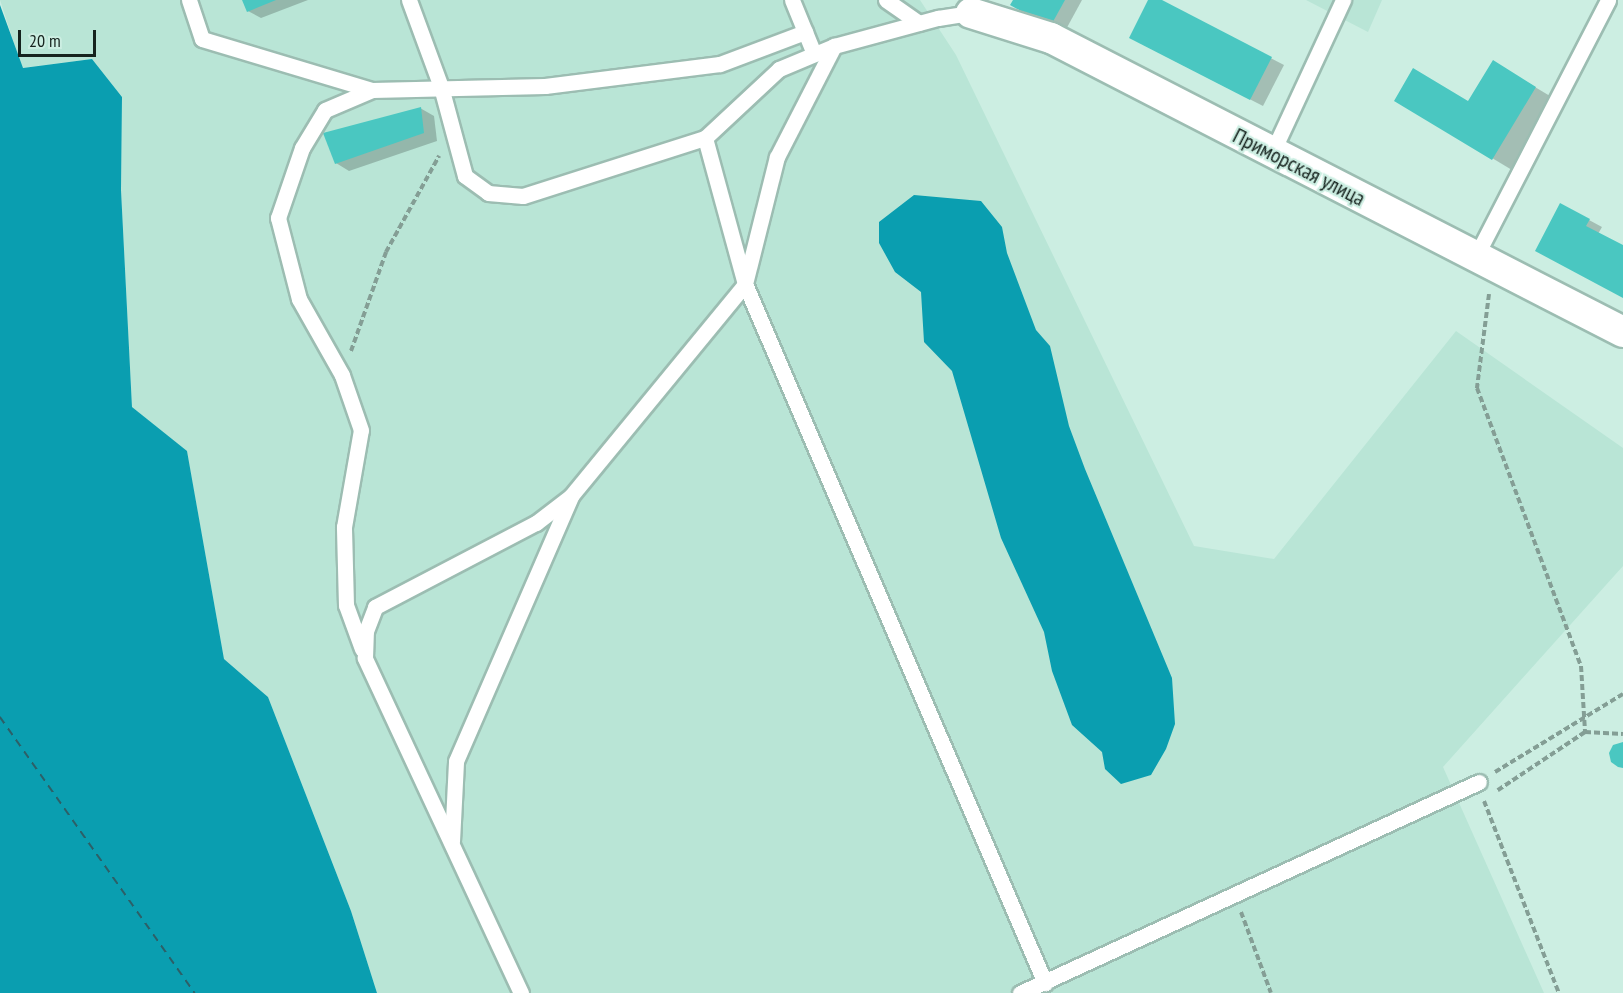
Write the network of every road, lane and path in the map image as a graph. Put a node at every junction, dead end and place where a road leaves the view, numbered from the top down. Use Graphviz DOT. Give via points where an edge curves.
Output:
graph roads {
  1 [pos="189,0"];
  2 [pos="409,0"];
  3 [pos="792,0"];
  4 [pos="886,0"];
  5 [pos="1343,0"];
  6 [pos="1608,0"];
  7 [pos="971,13"];
  8 [pos="919,23"];
  9 [pos="804,32"];
  10 [pos="834,46"];
  11 [pos="814,54"];
  12 [pos="441,87"];
  13 [pos="372,90"];
  14 [pos="453,132"];
  15 [pos="705,138"];
  16 [pos="1272,153"];
  17 [pos="1483,262"];
  18 [pos="745,284"];
  19 [pos="1623,332"];
  20 [pos="342,375"];
  21 [pos="571,496"];
  22 [pos="365,658"];
  23 [pos="1623,694"];
  24 [pos="1585,732"];
  25 [pos="1623,734"];
  26 [pos="1476,783"];
  27 [pos="1483,800"];
  28 [pos="452,844"];
  29 [pos="1234,895"];
  30 [pos="1045,983"];
  31 [pos="521,993"];
  32 [pos="1020,993"];
  33 [pos="1271,993"];
  34 [pos="1559,993"];
  1 -- 13 [label="lane" via="202,39"];
  2 -- 12 [label="lane"];
  3 -- 9 [label="lane"];
  4 -- 8 [label="lane"];
  5 -- 16 [label="lane"];
  6 -- 17 [label="lane"];
  7 -- 8 [label="lane"];
  7 -- 16 [label="street, Приморская улица" via="1051,38"];
  8 -- 10 [label="lane"];
  9 -- 11 [label="lane"];
  9 -- 12 [label="lane" via="720,64 545,86"];
  10 -- 11 [label="lane"];
  10 -- 18 [label="lane" via="777,157"];
  11 -- 15 [label="lane" via="779,69"];
  12 -- 13 [label="lane"];
  12 -- 14 [label="lane"];
  13 -- 20 [label="lane" via="325,110 302,148 278,218 299,298"];
  14 -- 15 [label="lane" via="465,176 488,193 524,196"];
  14 -- 20 [label="path" via="386,252"];
  15 -- 18 [label="lane"];
  16 -- 17 [label="street, Приморская улица"];
  17 -- 19 [label="street, Приморская улица"];
  17 -- 24 [label="path" via="1477,388 1581,666"];
  18 -- 21 [label="lane"];
  18 -- 30 [label="lane"];
  20 -- 22 [label="lane" via="361,430 344,528 346,605"];
  21 -- 22 [label="lane" via="536,523 375,607 366,631"];
  21 -- 28 [label="lane" via="456,761"];
  22 -- 28 [label="lane"];
  23 -- 26 [label="path"];
  24 -- 25 [label="path"];
  24 -- 27 [label="path"];
  26 -- 27 [label="path"];
  26 -- 29 [label="lane"];
  27 -- 34 [label="path"];
  28 -- 31 [label="lane"];
  29 -- 30 [label="lane"];
  29 -- 33 [label="path"];
  30 -- 32 [label="lane"];
}
